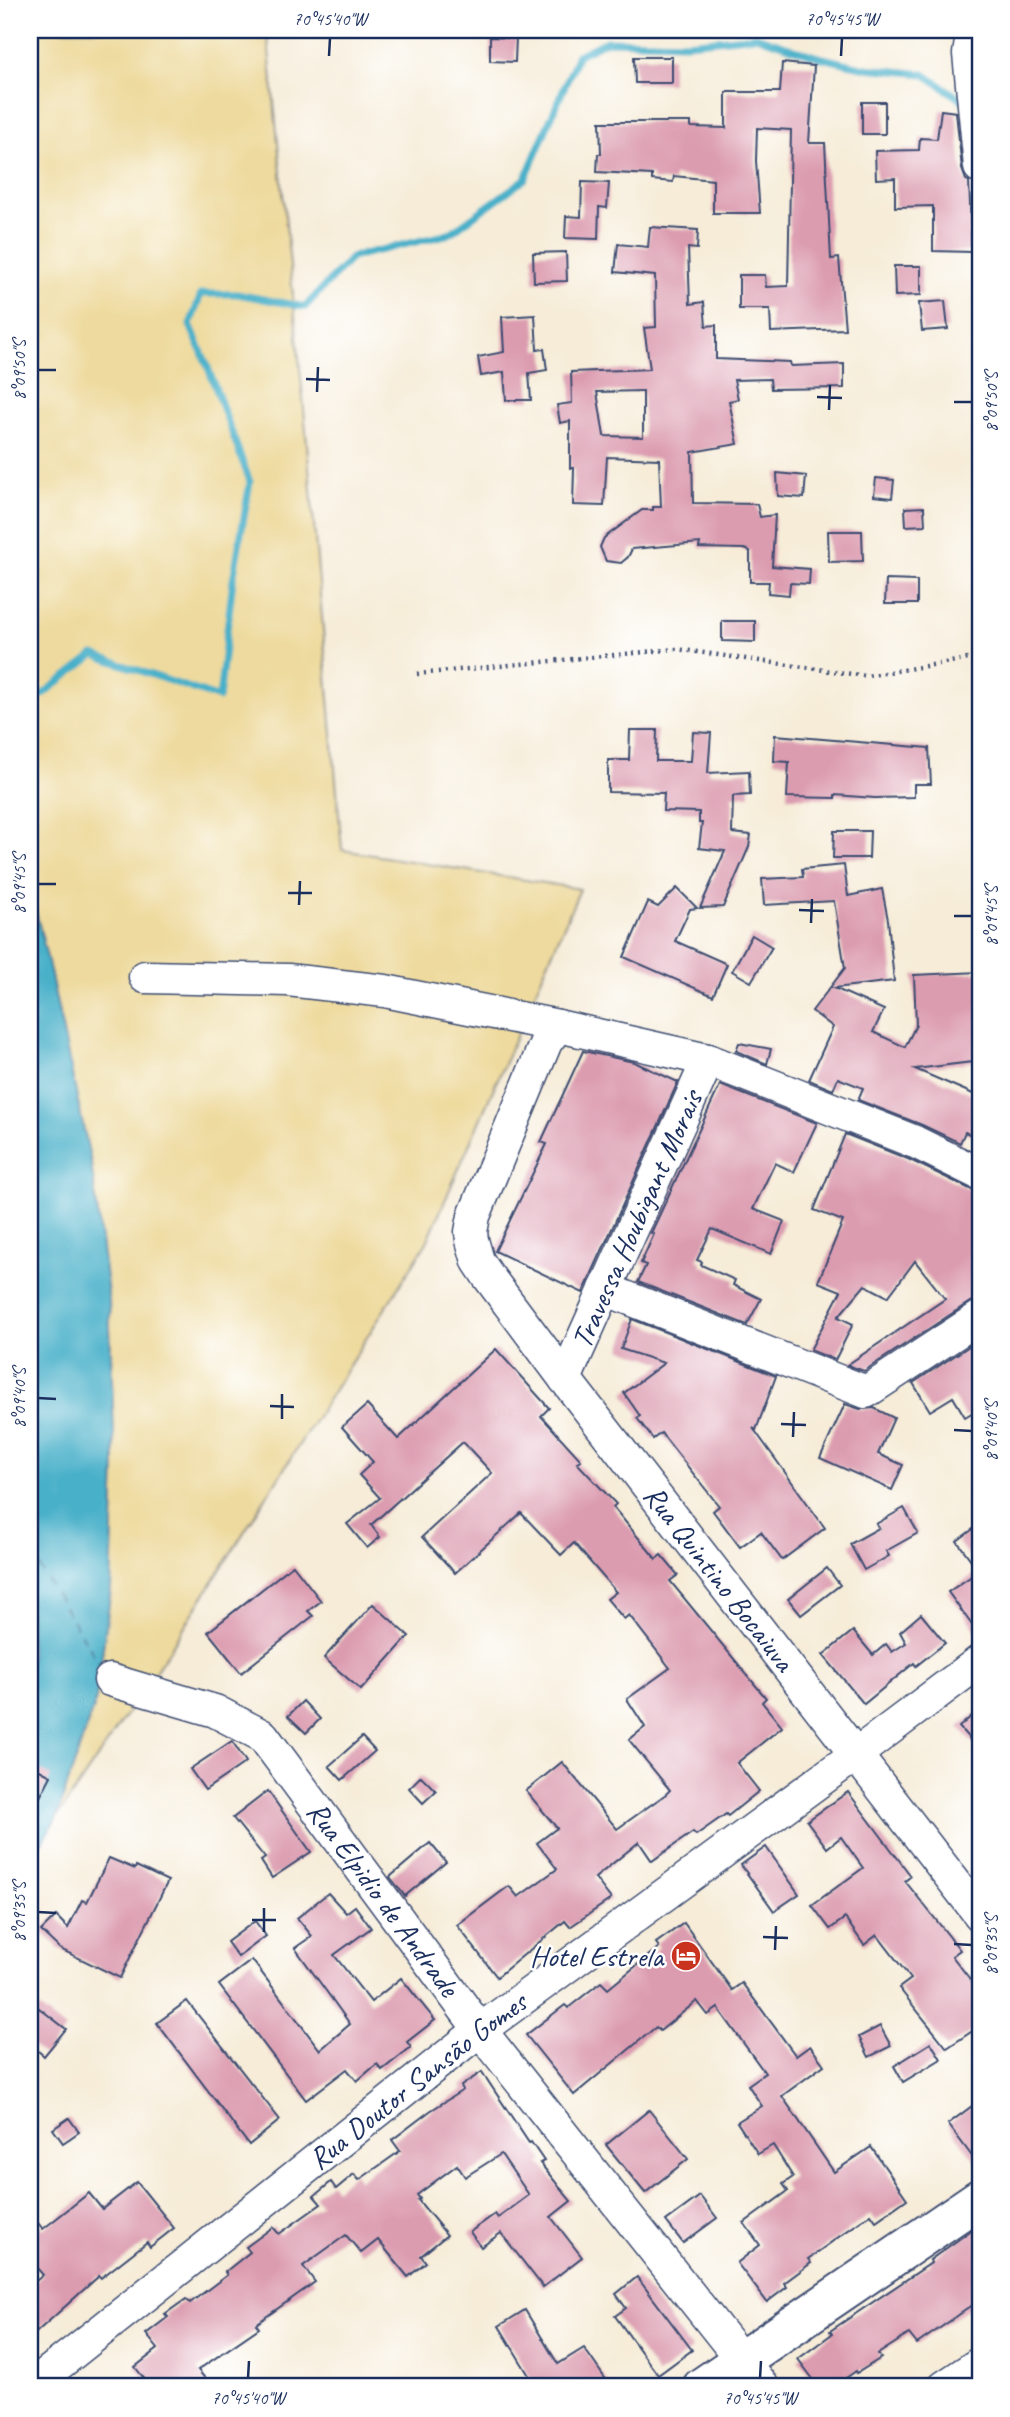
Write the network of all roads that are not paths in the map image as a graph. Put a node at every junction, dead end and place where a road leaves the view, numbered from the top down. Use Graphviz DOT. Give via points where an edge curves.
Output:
graph roads {
  1 [pos="973,30"];
  2 [pos="980,167"];
  3 [pos="145,977"];
  4 [pos="558,1026"];
  5 [pos="708,1060"];
  6 [pos="980,1174"];
  7 [pos="605,1289"];
  8 [pos="980,1317"];
  9 [pos="565,1379"];
  10 [pos="980,1661"];
  11 [pos="110,1680"];
  12 [pos="855,1755"];
  13 [pos="980,1916"];
  14 [pos="480,2030"];
  15 [pos="980,2198"];
  16 [pos="980,2363"];
  17 [pos="753,2374"];
  18 [pos="30,2387"];
  19 [pos="702,2387"];
  20 [pos="944,2387"];
  1 -- 2 [label="street" via="969,54"];
  3 -- 4 [label="street" via="253,978 350,986"];
  4 -- 5 [label="street"];
  4 -- 9 [label="street, Rua Quintino Bocaiuva" via="546,1042 471,1232 478,1261"];
  5 -- 6 [label="street" via="915,1142"];
  5 -- 7 [label="street, Travessa Houbigant Morais"];
  7 -- 8 [label="street" via="866,1392"];
  7 -- 9 [label="street, Travessa Houbigant Morais"];
  9 -- 12 [label="street, Rua Quintino Bocaiuva"];
  10 -- 12 [label="street, Rua Doutor Sansão Gomes"];
  11 -- 14 [label="street, Rua Elpidio de Andrade" via="215,1711 263,1736"];
  12 -- 13 [label="street, Rua Quintino Bocaiuva"];
  12 -- 14 [label="street, Rua Doutor Sansão Gomes"];
  14 -- 17 [label="street, Rua Elpidio de Andrade"];
  14 -- 18 [label="street, Rua Doutor Sansão Gomes"];
  15 -- 17 [label="main road"];
  16 -- 20 [label="street"];
  17 -- 19 [label="main road"];
}
